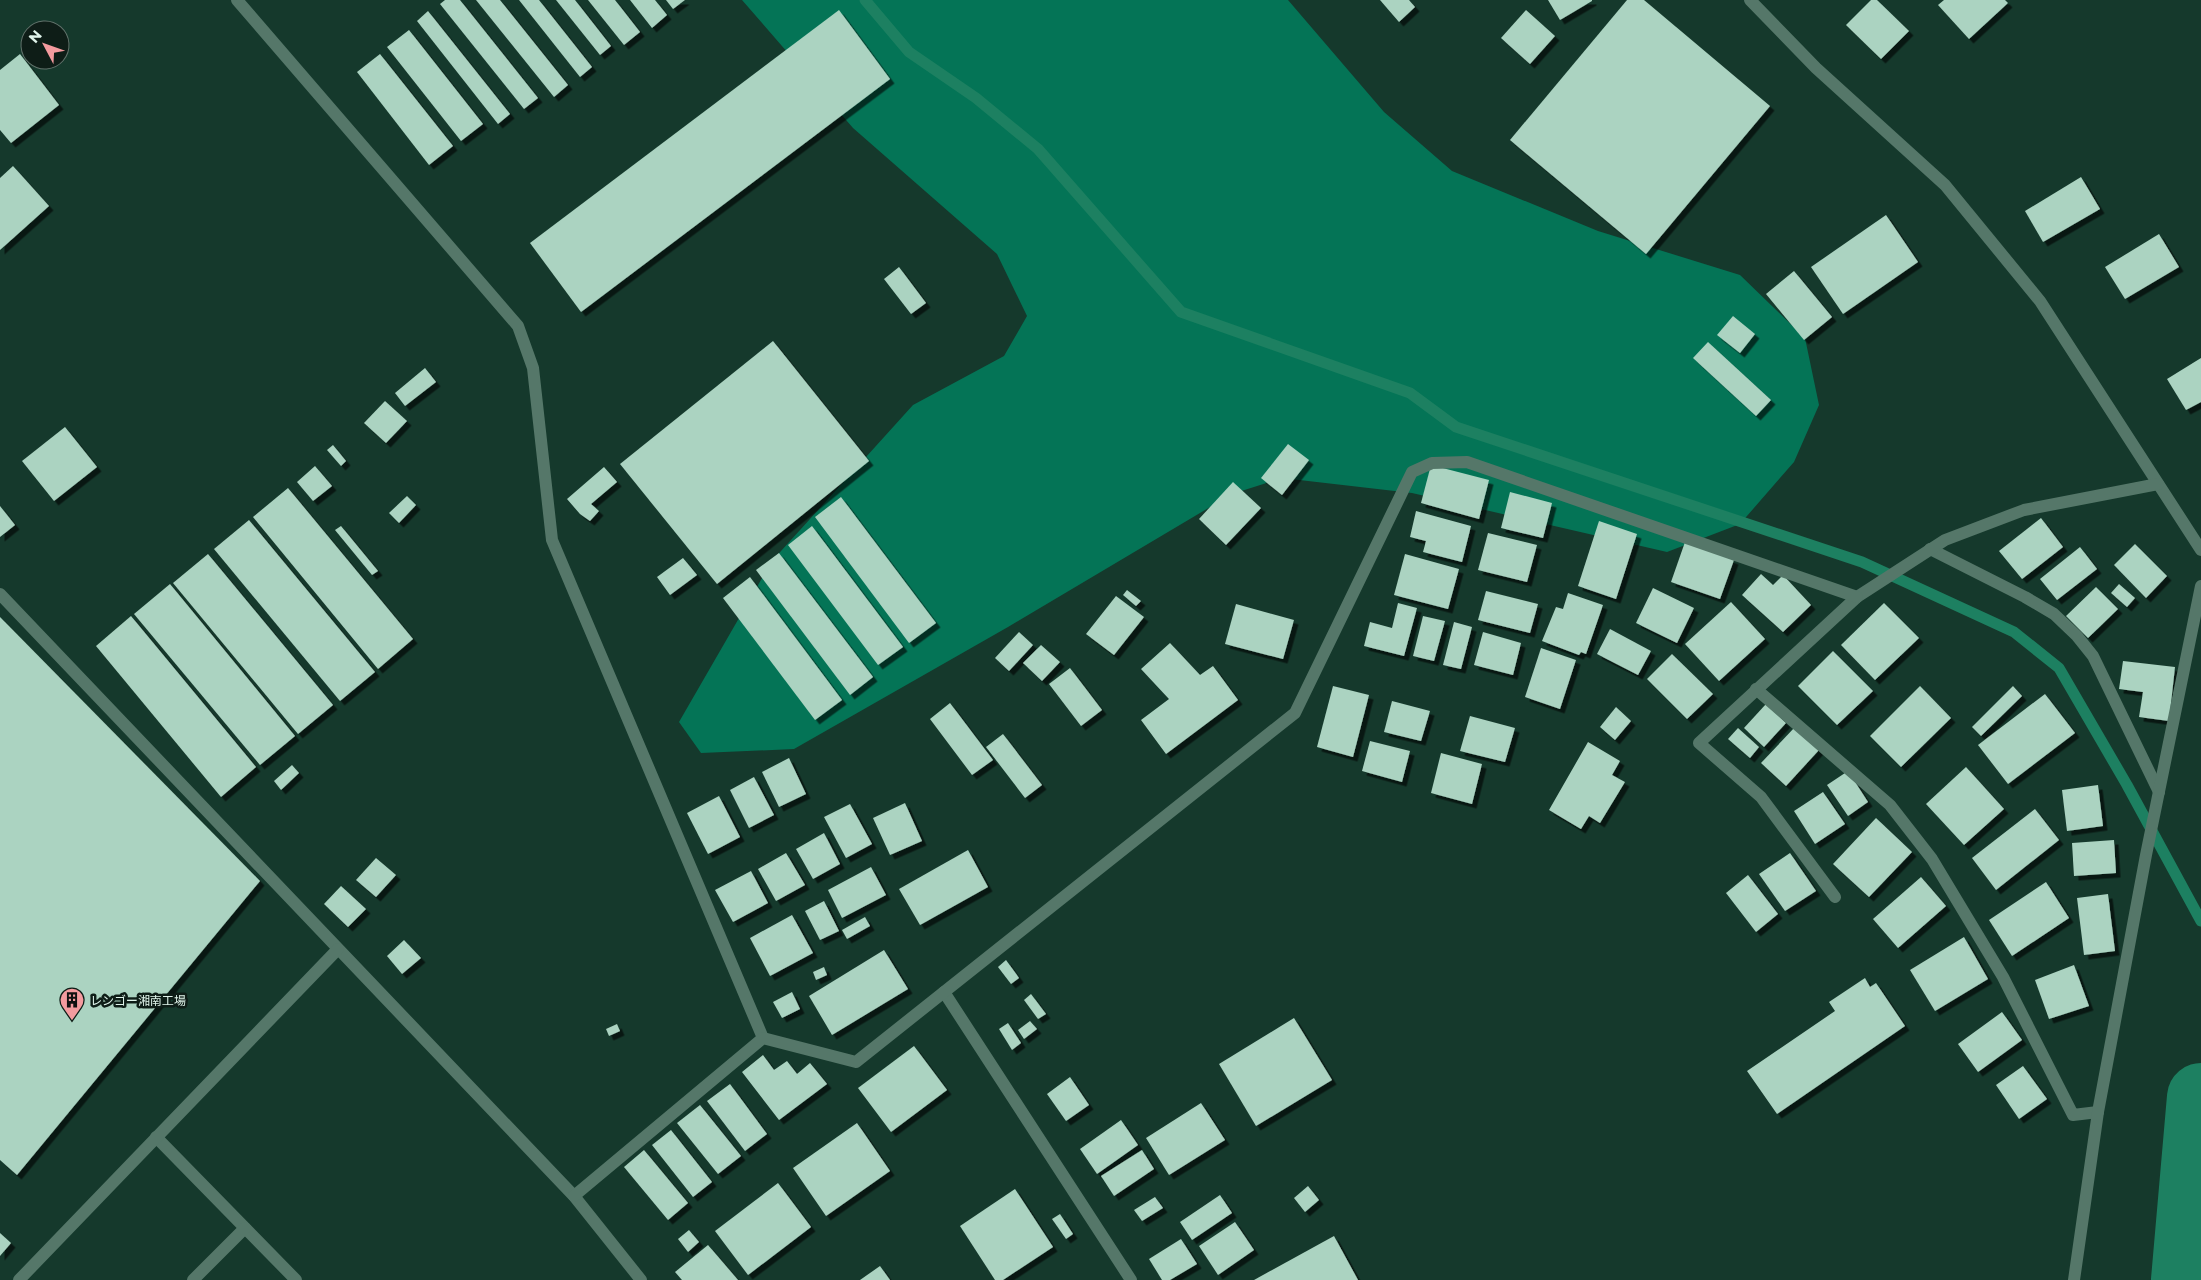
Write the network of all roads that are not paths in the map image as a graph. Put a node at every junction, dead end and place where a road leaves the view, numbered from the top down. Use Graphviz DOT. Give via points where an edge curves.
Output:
graph roads {
  1 [pos="237,0"];
  2 [pos="1750,0"];
  3 [pos="2158,484"];
  4 [pos="1930,549"];
  5 [pos="2201,550"];
  6 [pos="2201,586"];
  7 [pos="0,594"];
  8 [pos="1857,596"];
  9 [pos="1756,689"];
  10 [pos="2159,792"];
  11 [pos="1835,897"];
  12 [pos="338,948"];
  13 [pos="944,992"];
  14 [pos="763,1038"];
  15 [pos="2098,1112"];
  16 [pos="156,1137"];
  17 [pos="574,1196"];
  18 [pos="245,1228"];
  19 [pos="19,1280"];
  20 [pos="193,1280"];
  21 [pos="296,1280"];
  22 [pos="641,1280"];
  23 [pos="1131,1280"];
  24 [pos="2074,1280"];
  1 -- 14 [label="street" via="518,326 533,368 552,540"];
  2 -- 3 [label="street" via="1816,68 1945,185 2040,301"];
  3 -- 4 [label="street" via="2024,510 1945,540"];
  3 -- 5 [label="street"];
  4 -- 8 [label="street"];
  4 -- 10 [label="street" via="2054,614 2077,636 2093,656"];
  6 -- 10 [label="street"];
  7 -- 12 [label="street"];
  8 -- 9 [label="street"];
  8 -- 13 [label="street" via="1467,462 1432,463 1412,472 1295,713"];
  9 -- 11 [label="street" via="1699,742 1761,797"];
  9 -- 15 [label="street" via="1890,805 1932,859 2003,977 2073,1115"];
  10 -- 15 [label="street"];
  12 -- 16 [label="street"];
  12 -- 17 [label="street"];
  13 -- 14 [label="street" via="856,1062"];
  13 -- 23 [label="street"];
  14 -- 17 [label="street"];
  15 -- 24 [label="street"];
  16 -- 18 [label="street"];
  16 -- 19 [label="street"];
  17 -- 22 [label="street"];
  18 -- 20 [label="street"];
  18 -- 21 [label="street"];
}
